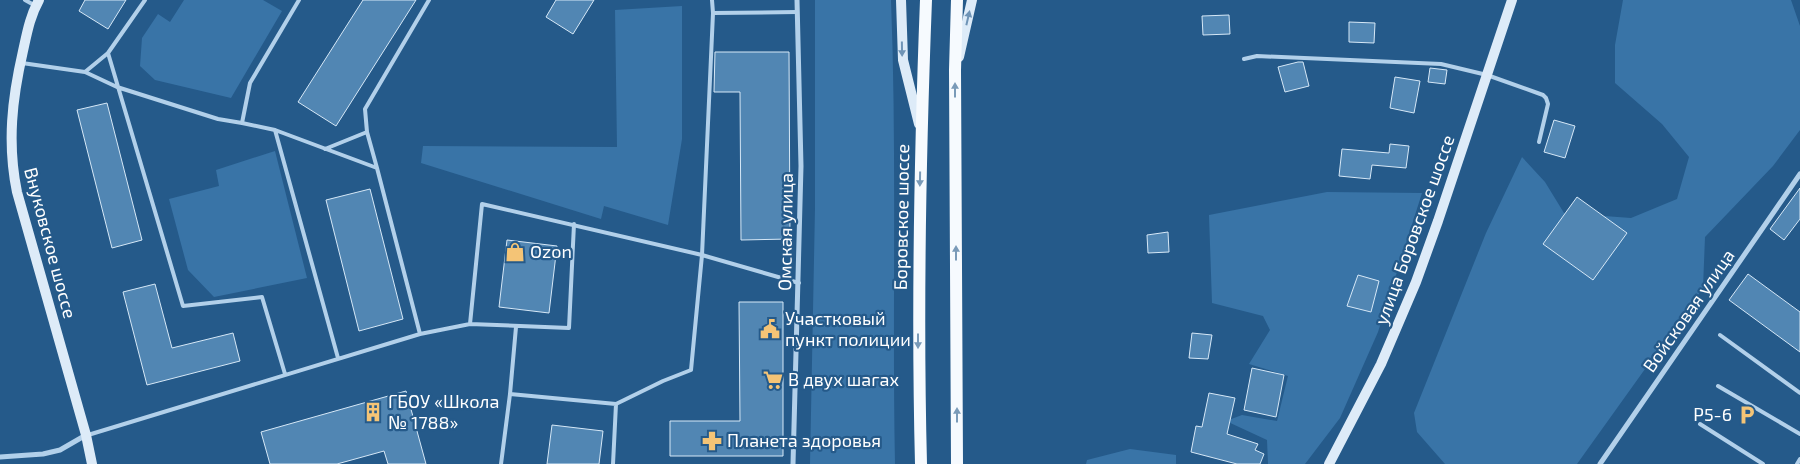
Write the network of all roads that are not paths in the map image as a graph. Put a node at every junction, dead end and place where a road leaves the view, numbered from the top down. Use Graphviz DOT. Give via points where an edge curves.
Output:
graph roads {
  1 [pos="26,0"];
  2 [pos="145,0"];
  3 [pos="299,0"];
  4 [pos="429,0"];
  5 [pos="712,0"];
  6 [pos="797,0"];
  7 [pos="901,0"];
  8 [pos="926,0"];
  9 [pos="957,0"];
  10 [pos="972,0"];
  11 [pos="1512,0"];
  12 [pos="37,3"];
  13 [pos="797,12"];
  14 [pos="713,13"];
  15 [pos="108,52"];
  16 [pos="1244,59"];
  17 [pos="20,63"];
  18 [pos="955,70"];
  19 [pos="85,72"];
  20 [pos="1487,75"];
  21 [pos="117,87"];
  22 [pos="242,123"];
  23 [pos="275,130"];
  24 [pos="921,130"];
  25 [pos="368,132"];
  26 [pos="1538,142"];
  27 [pos="325,148"];
  28 [pos="376,168"];
  29 [pos="1800,174"];
  30 [pos="574,224"];
  31 [pos="702,255"];
  32 [pos="799,284"];
  33 [pos="470,324"];
  34 [pos="516,326"];
  35 [pos="420,334"];
  36 [pos="1720,335"];
  37 [pos="338,358"];
  38 [pos="284,374"];
  39 [pos="1718,386"];
  40 [pos="1800,393"];
  41 [pos="510,394"];
  42 [pos="616,404"];
  43 [pos="1700,424"];
  44 [pos="1800,434"];
  45 [pos="86,435"];
  46 [pos="0,457"];
  47 [pos="1800,459"];
  48 [pos="92,464"];
  49 [pos="501,464"];
  50 [pos="613,464"];
  51 [pos="794,464"];
  52 [pos="921,464"];
  53 [pos="957,464"];
  54 [pos="1328,464"];
  55 [pos="1600,464"];
  56 [pos="1763,464"];
  57 [pos="1797,464"];
  1 -- 12 [label="lane"];
  2 -- 15 [label="lane"];
  3 -- 22 [label="lane" via="250,83"];
  4 -- 25 [label="lane" via="365,108"];
  5 -- 14 [label="lane"];
  6 -- 13 [label="street, Омская улица"];
  7 -- 24 [label="street, one-way" via="902,60"];
  8 -- 24 [label="main road, Боровское шоссе"];
  9 -- 18 [label="main road"];
  18 -- 10 [label="street, one-way"];
  11 -- 20 [label="street, улица Боровское шоссе"];
  12 -- 17 [label="street, Внуковское шоссе" via="29,21"];
  13 -- 14 [label="lane"];
  13 -- 32 [label="street, Омская улица" via="801,166"];
  14 -- 31 [label="lane"];
  15 -- 19 [label="lane"];
  15 -- 21 [label="lane"];
  16 -- 20 [label="lane" via="1257,56 1441,64"];
  17 -- 19 [label="lane"];
  17 -- 45 [label="street, Внуковское шоссе" via="11,126 13,173"];
  53 -- 18 [label="main road, one-way"];
  19 -- 21 [label="lane"];
  20 -- 26 [label="lane" via="1546,98 1548,104"];
  20 -- 54 [label="street, улица Боровское шоссе" via="1416,282 1381,364"];
  21 -- 22 [label="lane" via="218,119"];
  21 -- 38 [label="lane" via="182,306 262,297"];
  22 -- 23 [label="lane"];
  23 -- 27 [label="lane"];
  23 -- 37 [label="lane"];
  24 -- 52 [label="main road, Боровское шоссе, one-way" via="918,363"];
  25 -- 27 [label="lane"];
  25 -- 28 [label="lane"];
  27 -- 28 [label="lane"];
  28 -- 35 [label="lane"];
  29 -- 55 [label="street, Войсковая улица"];
  30 -- 31 [label="lane"];
  30 -- 33 [label="lane" via="482,204"];
  30 -- 34 [label="lane" via="569,328"];
  31 -- 32 [label="lane"];
  31 -- 42 [label="lane" via="691,370"];
  32 -- 51 [label="street, Омская улица"];
  33 -- 34 [label="lane"];
  33 -- 35 [label="lane"];
  34 -- 41 [label="lane"];
  35 -- 37 [label="lane"];
  36 -- 40 [label="lane"];
  37 -- 38 [label="lane"];
  38 -- 45 [label="lane"];
  39 -- 44 [label="lane"];
  41 -- 42 [label="lane"];
  41 -- 49 [label="lane"];
  42 -- 50 [label="lane"];
  43 -- 56 [label="lane"];
  45 -- 46 [label="street" via="60,450"];
  45 -- 48 [label="street, Внуковское шоссе"];
  47 -- 57 [label="lane"];
}
